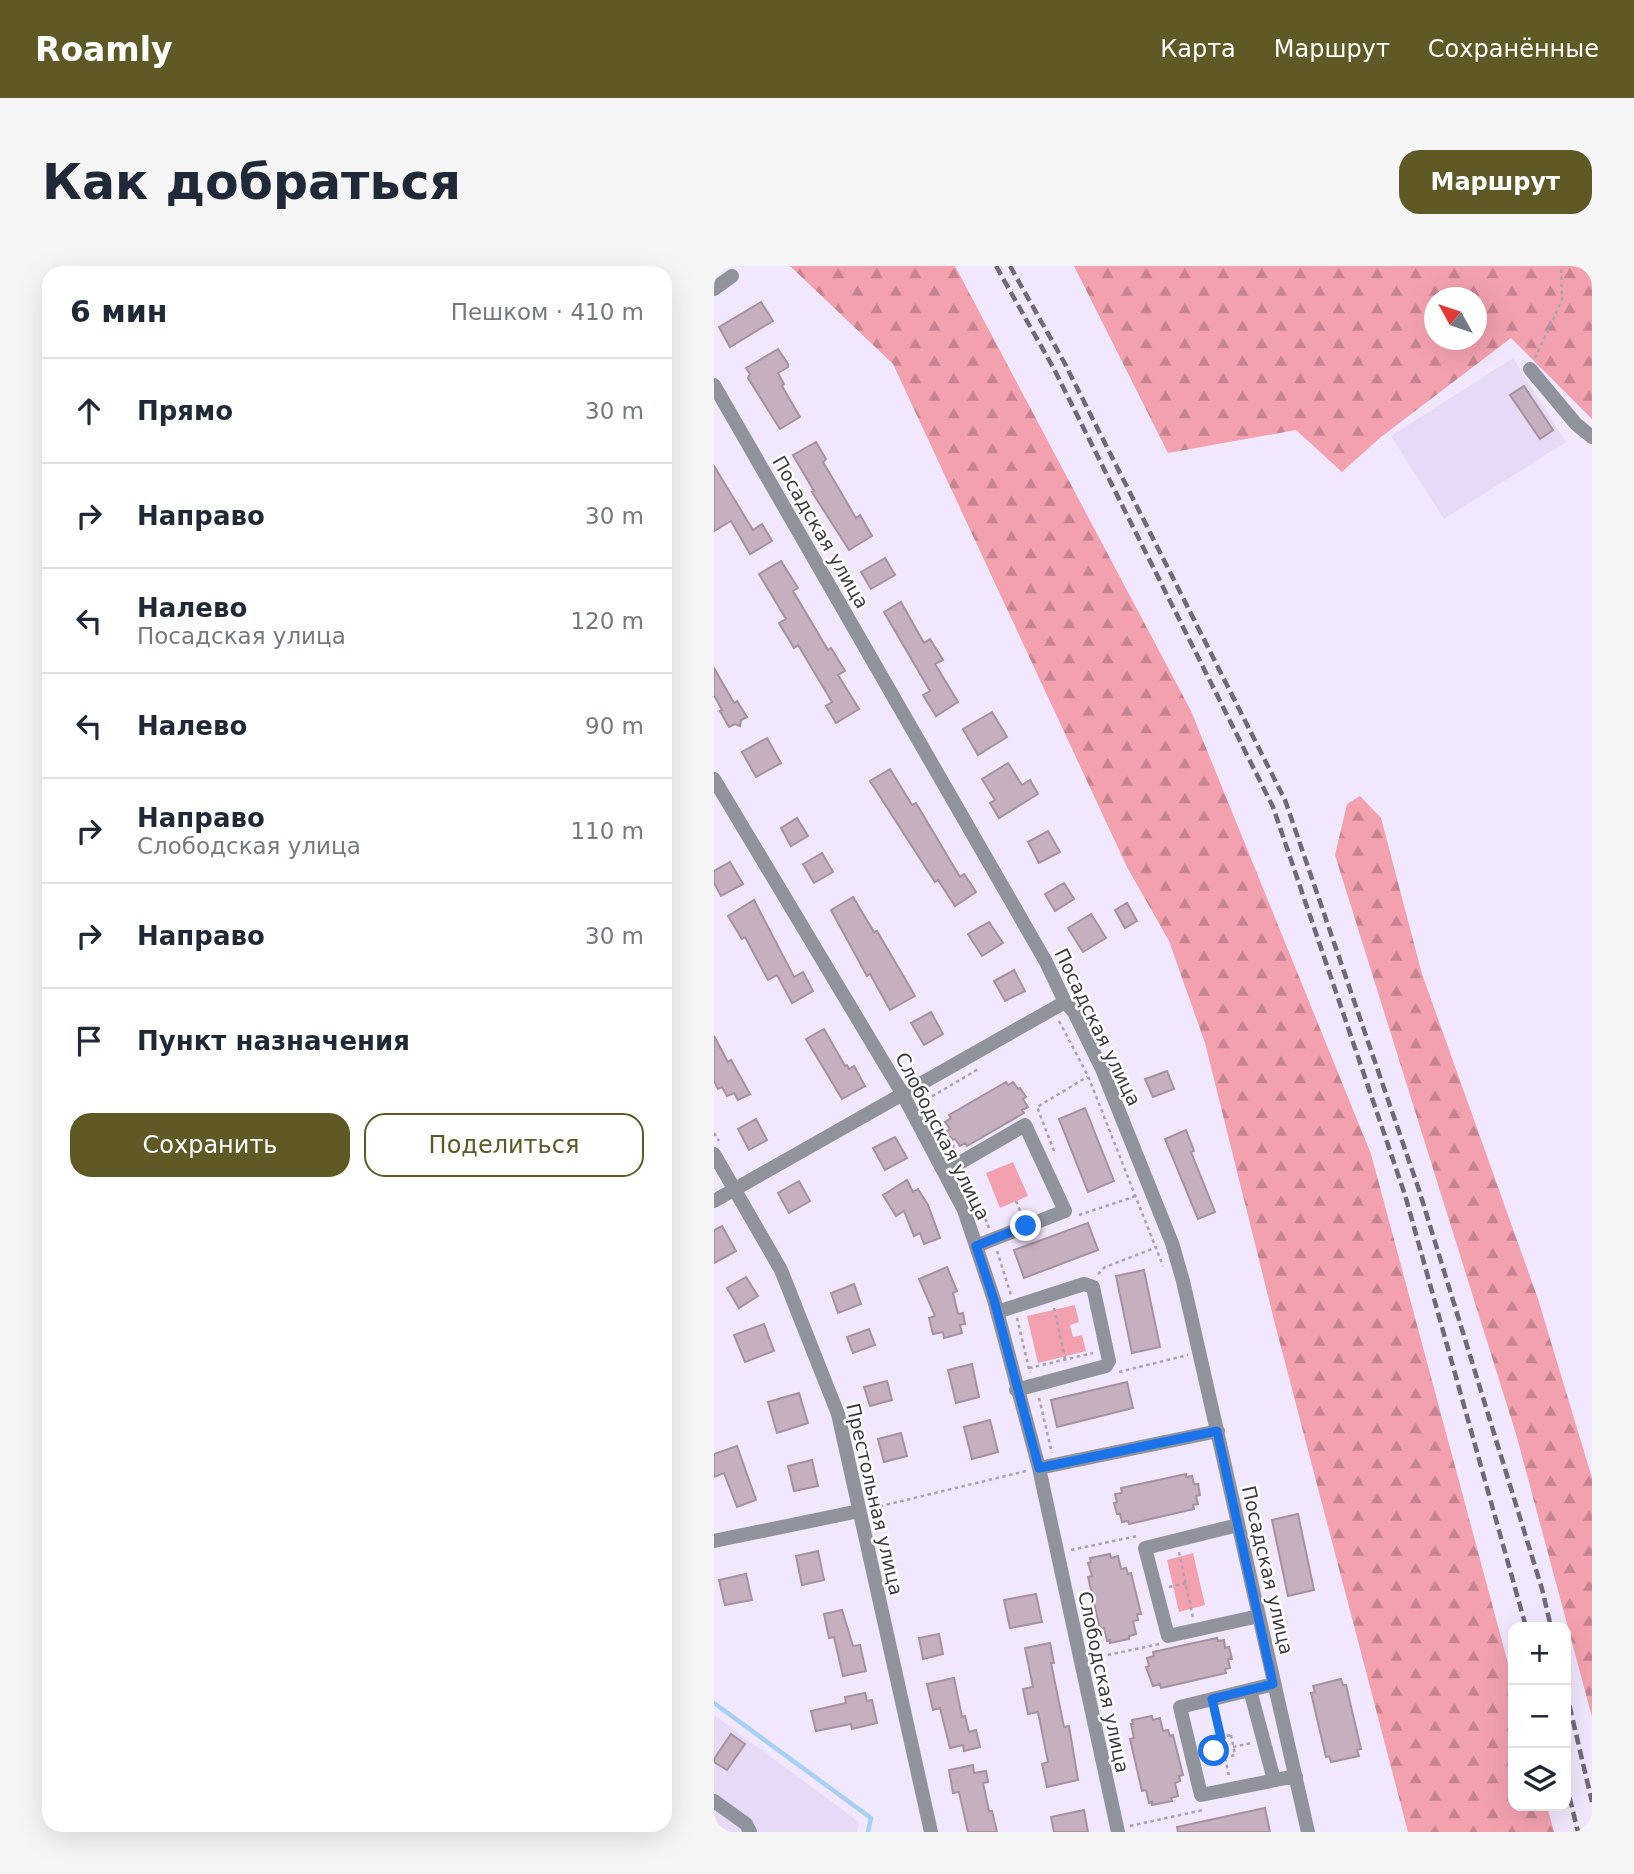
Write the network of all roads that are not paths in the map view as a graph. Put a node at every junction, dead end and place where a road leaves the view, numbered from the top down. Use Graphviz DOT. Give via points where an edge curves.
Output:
graph roads {
  1 [pos="732,276"];
  2 [pos="714,289"];
  3 [pos="1530,369"];
  4 [pos="714,385"];
  5 [pos="1592,437"];
  6 [pos="714,779"];
  7 [pos="1070,1007"];
  8 [pos="902,1093"];
  9 [pos="714,1154"];
  10 [pos="944,1172"];
  11 [pos="734,1190"];
  12 [pos="714,1201"];
  13 [pos="976,1246"];
  14 [pos="997,1312"];
  15 [pos="1016,1390"];
  16 [pos="1217,1431"];
  17 [pos="1039,1468"];
  18 [pos="859,1511"];
  19 [pos="1238,1525"];
  20 [pos="714,1541"];
  21 [pos="1259,1616"];
  22 [pos="1273,1684"];
  23 [pos="1250,1690"];
  24 [pos="1296,1776"];
  25 [pos="1273,1780"];
  26 [pos="714,1801"];
  27 [pos="750,1832"];
  28 [pos="931,1832"];
  29 [pos="1118,1832"];
  30 [pos="1308,1832"];
  1 -- 2 [label="street"];
  3 -- 5 [label="street"];
  4 -- 7 [label="street, Посадская улица"];
  6 -- 8 [label="street, Слободская улица"];
  7 -- 8 [label="street"];
  7 -- 16 [label="street, Посадская улица" via="1102,1069 1172,1243"];
  8 -- 10 [label="street, Слободская улица"];
  8 -- 11 [label="street"];
  9 -- 11 [label="street, Престольная улица"];
  10 -- 13 [label="street, Слободская улица"];
  10 -- 13 [label="street" via="1025,1125 1065,1211"];
  11 -- 12 [label="street"];
  11 -- 18 [label="street, Престольная улица" via="781,1270 838,1414"];
  13 -- 14 [label="street, Слободская улица"];
  14 -- 15 [label="street, Слободская улица"];
  14 -- 15 [label="street" via="1089,1284 1093,1287 1109,1361 1106,1366"];
  15 -- 17 [label="street, Слободская улица"];
  16 -- 17 [label="street"];
  16 -- 19 [label="street, Посадская улица"];
  17 -- 29 [label="street, Слободская улица"];
  18 -- 20 [label="street"];
  18 -- 28 [label="street, Престольная улица"];
  19 -- 21 [label="street, Посадская улица"];
  19 -- 21 [label="street" via="1145,1548 1168,1636"];
  21 -- 22 [label="street, Посадская улица"];
  22 -- 23 [label="street"];
  22 -- 24 [label="street, Посадская улица"];
  23 -- 25 [label="street"];
  23 -- 25 [label="street" via="1180,1707 1201,1795"];
  24 -- 25 [label="street"];
  24 -- 30 [label="street, Посадская улица"];
  26 -- 27 [label="street"];
}
